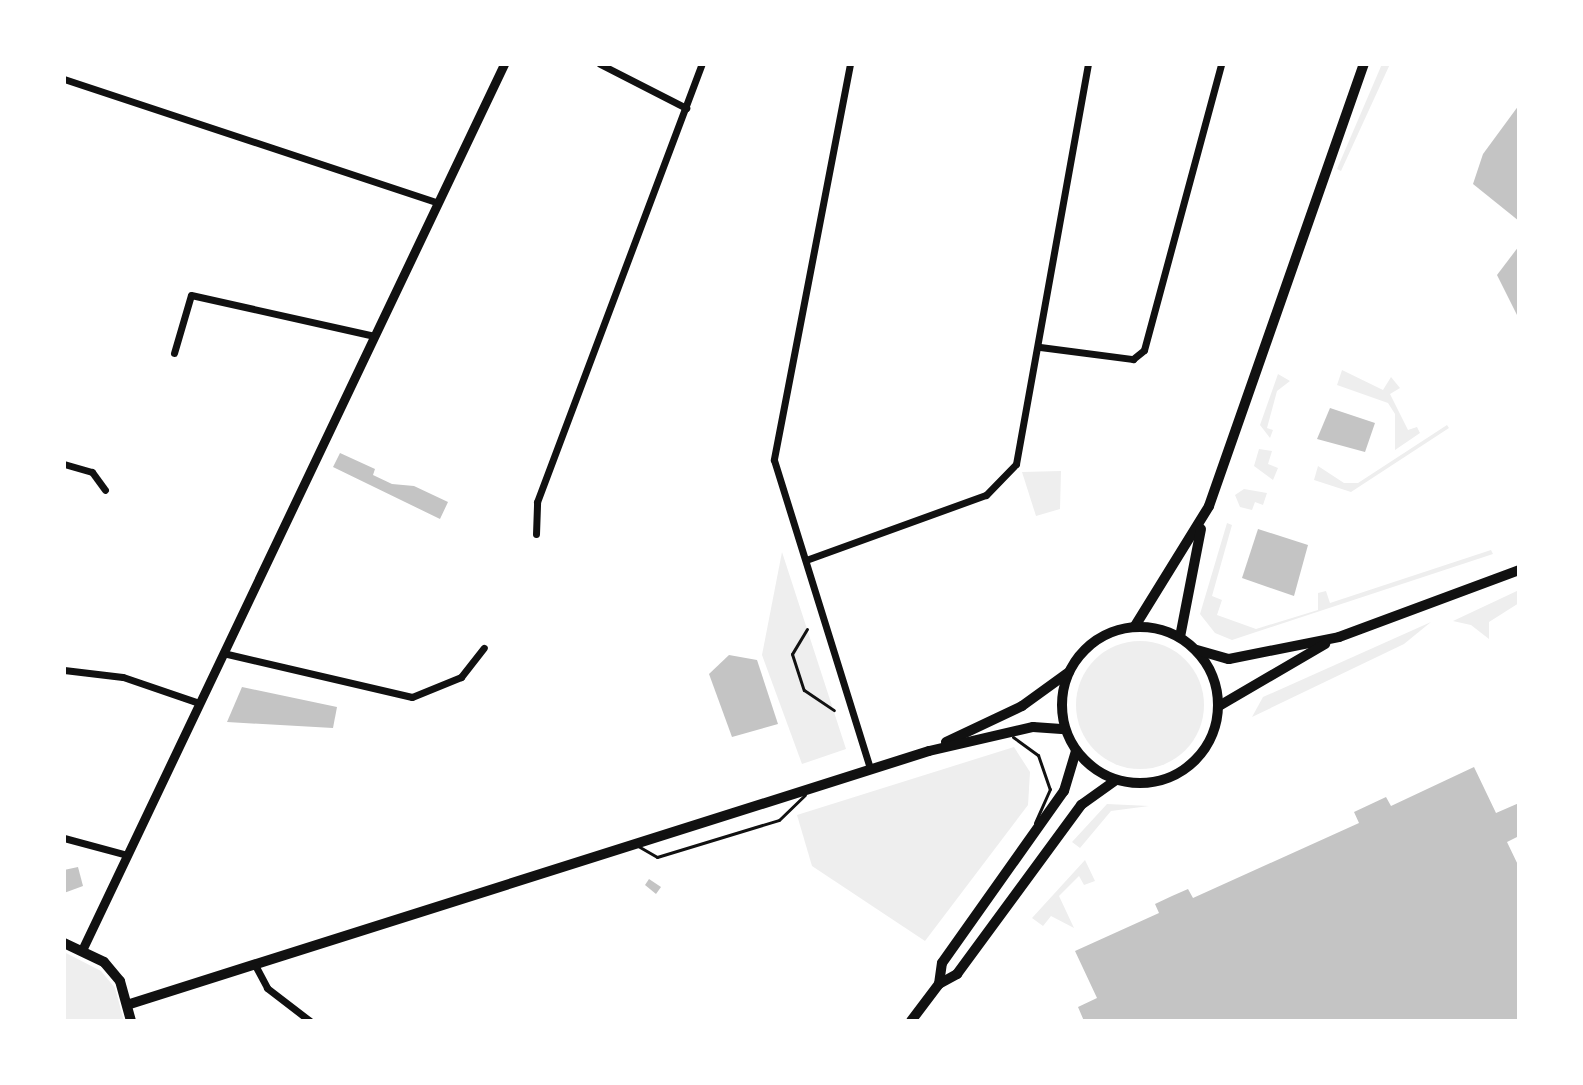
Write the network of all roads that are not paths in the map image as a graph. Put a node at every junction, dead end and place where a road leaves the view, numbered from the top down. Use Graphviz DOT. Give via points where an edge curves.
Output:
graph roads {
  1 [pos="504,64"];
  2 [pos="600,64"];
  3 [pos="702,64"];
  4 [pos="850,64"];
  5 [pos="1088,64"];
  6 [pos="1221,64"];
  7 [pos="1364,64"];
  8 [pos="65,81"];
  9 [pos="686,108"];
  10 [pos="438,203"];
  11 [pos="374,336"];
  12 [pos="1040,347"];
  13 [pos="174,353"];
  14 [pos="64,464"];
  15 [pos="105,490"];
  16 [pos="1204,518"];
  17 [pos="536,534"];
  18 [pos="806,560"];
  19 [pos="1519,570"];
  20 [pos="1135,626"];
  21 [pos="1180,637"];
  22 [pos="1339,637"];
  23 [pos="484,648"];
  24 [pos="1197,650"];
  25 [pos="223,653"];
  26 [pos="64,670"];
  27 [pos="1069,672"];
  28 [pos="199,703"];
  29 [pos="1219,706"];
  30 [pos="1065,729"];
  31 [pos="1006,733"];
  32 [pos="929,751"];
  33 [pos="1076,751"];
  34 [pos="870,769"];
  35 [pos="1116,780"];
  36 [pos="814,787"];
  37 [pos="64,838"];
  38 [pos="635,844"];
  39 [pos="127,855"];
  40 [pos="1020,858"];
  41 [pos="64,943"];
  42 [pos="83,948"];
  43 [pos="255,965"];
  44 [pos="939,984"];
  45 [pos="130,1004"];
  46 [pos="131,1021"];
  47 [pos="310,1021"];
  48 [pos="911,1021"];
  1 -- 10 [label="street"];
  2 -- 9 [label="street"];
  3 -- 9 [label="street"];
  4 -- 18 [label="street" via="774,460"];
  5 -- 12 [label="street"];
  6 -- 12 [label="street" via="1144,350 1133,359"];
  7 -- 16 [label="main road"];
  8 -- 10 [label="street"];
  9 -- 17 [label="street" via="537,502"];
  10 -- 11 [label="street"];
  11 -- 13 [label="street" via="191,295"];
  11 -- 25 [label="street"];
  12 -- 18 [label="street" via="1016,464 1005,480 986,495"];
  14 -- 15 [label="street" via="92,472"];
  16 -- 20 [label="main road"];
  16 -- 21 [label="main road"];
  18 -- 34 [label="street"];
  19 -- 22 [label="main road"];
  20 -- 21 [label="main road"];
  20 -- 27 [label="main road" via="1096,640"];
  21 -- 24 [label="main road"];
  22 -- 24 [label="main road" via="1229,659"];
  22 -- 29 [label="main road"];
  23 -- 25 [label="street" via="461,677 412,697"];
  24 -- 29 [label="main road" via="1217,685"];
  25 -- 28 [label="street"];
  26 -- 28 [label="street" via="123,677"];
  27 -- 30 [label="main road" via="1062,710"];
  27 -- 32 [label="main road" via="1022,706"];
  28 -- 39 [label="street"];
  29 -- 35 [label="main road" via="1216,727 1192,764 1153,783"];
  30 -- 31 [label="main road" via="1033,727"];
  30 -- 33 [label="main road"];
  31 -- 32 [label="main road"];
  31 -- 40 [label="lane" via="1038,755 1050,789"];
  32 -- 34 [label="main road"];
  33 -- 35 [label="main road"];
  33 -- 40 [label="main road" via="1064,791"];
  34 -- 36 [label="main road"];
  35 -- 44 [label="main road" via="1081,805 957,974"];
  36 -- 38 [label="main road"];
  36 -- 38 [label="lane" via="779,820 657,857"];
  37 -- 39 [label="street"];
  38 -- 43 [label="main road"];
  39 -- 42 [label="street"];
  40 -- 44 [label="main road" via="942,963"];
  41 -- 42 [label="main road"];
  42 -- 45 [label="main road" via="104,962"];
  43 -- 45 [label="main road"];
  43 -- 47 [label="street" via="267,988"];
  44 -- 48 [label="main road"];
  45 -- 46 [label="main road"];
}
